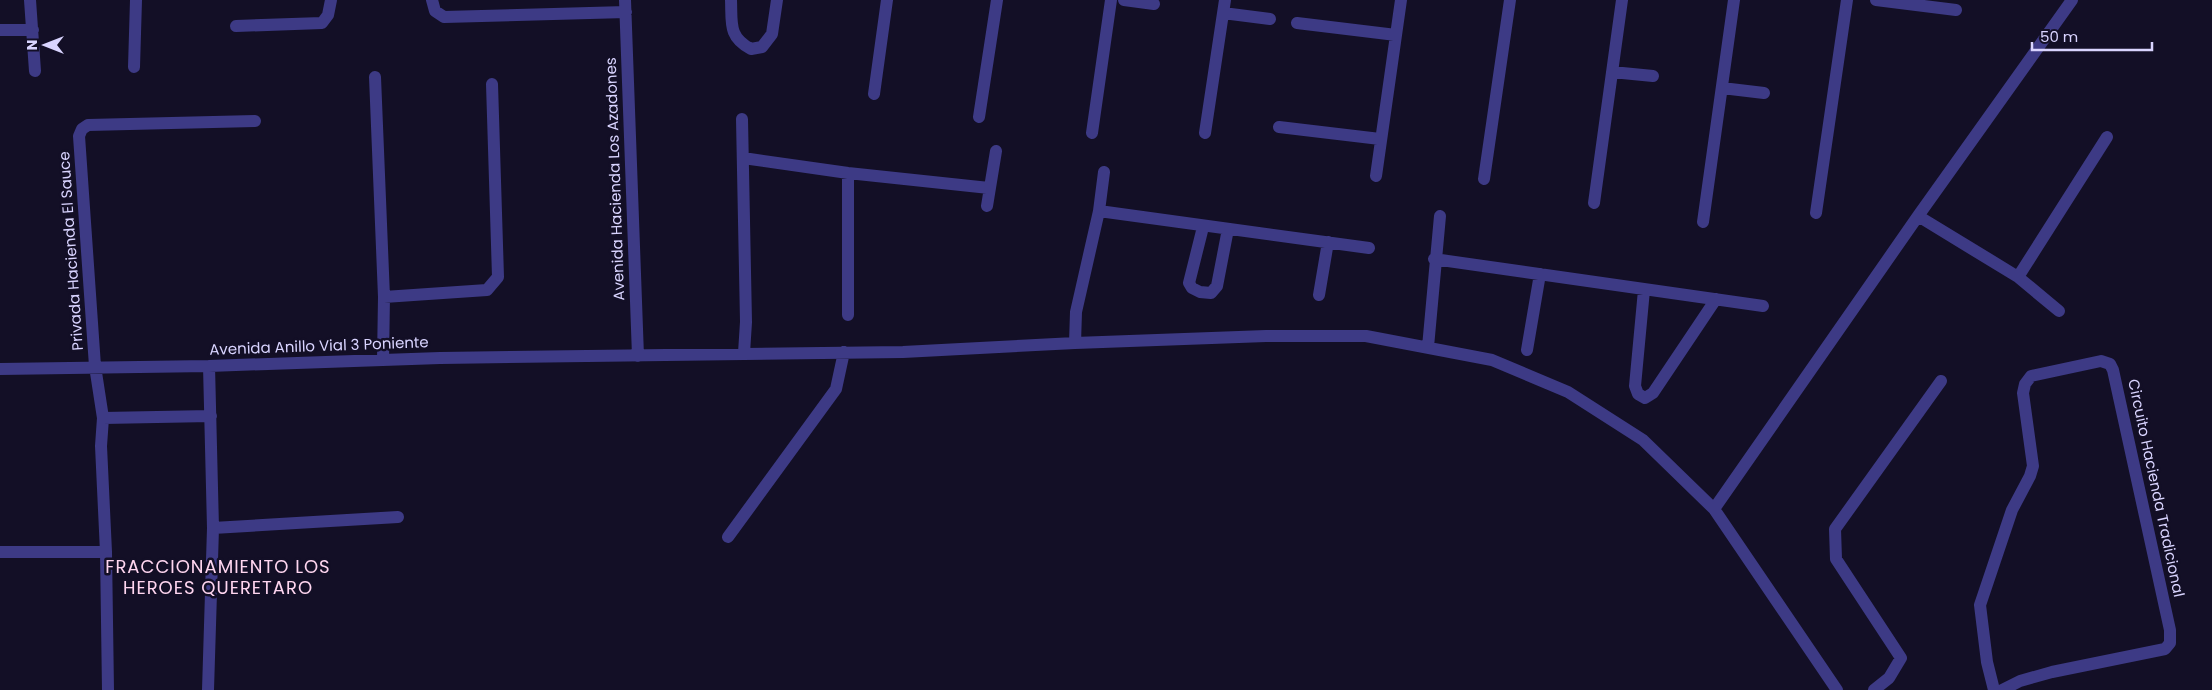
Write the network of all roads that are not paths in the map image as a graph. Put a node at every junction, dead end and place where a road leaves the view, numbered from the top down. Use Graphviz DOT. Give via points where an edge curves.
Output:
graph roads {
  1 [pos="30,0"];
  2 [pos="136,0"];
  3 [pos="331,0"];
  4 [pos="432,0"];
  5 [pos="731,0"];
  6 [pos="777,0"];
  7 [pos="887,0"];
  8 [pos="997,0"];
  9 [pos="1111,0"];
  10 [pos="1124,0"];
  11 [pos="1401,0"];
  12 [pos="1510,0"];
  13 [pos="1622,0"];
  14 [pos="1734,0"];
  15 [pos="1846,0"];
  16 [pos="1876,0"];
  17 [pos="2072,0"];
  18 [pos="1154,4"];
  19 [pos="625,6"];
  20 [pos="1224,6"];
  21 [pos="1956,10"];
  22 [pos="1270,19"];
  23 [pos="1298,23"];
  24 [pos="236,26"];
  25 [pos="0,30"];
  26 [pos="33,30"];
  27 [pos="1396,35"];
  28 [pos="134,67"];
  29 [pos="35,71"];
  30 [pos="1612,72"];
  31 [pos="1654,76"];
  32 [pos="375,77"];
  33 [pos="492,84"];
  34 [pos="1722,88"];
  35 [pos="1764,93"];
  36 [pos="874,94"];
  37 [pos="979,117"];
  38 [pos="742,119"];
  39 [pos="255,121"];
  40 [pos="1280,127"];
  41 [pos="1092,133"];
  42 [pos="1204,133"];
  43 [pos="2107,136"];
  44 [pos="1380,138"];
  45 [pos="996,150"];
  46 [pos="743,158"];
  47 [pos="1104,172"];
  48 [pos="848,173"];
  49 [pos="1376,176"];
  50 [pos="1484,179"];
  51 [pos="989,188"];
  52 [pos="1594,203"];
  53 [pos="986,206"];
  54 [pos="1099,211"];
  55 [pos="1816,213"];
  56 [pos="1440,216"];
  57 [pos="1918,216"];
  58 [pos="1703,222"];
  59 [pos="1203,227"];
  60 [pos="1228,229"];
  61 [pos="1328,242"];
  62 [pos="1369,248"];
  63 [pos="1434,259"];
  64 [pos="1540,274"];
  65 [pos="2018,277"];
  66 [pos="1644,290"];
  67 [pos="1319,295"];
  68 [pos="384,297"];
  69 [pos="1716,299"];
  70 [pos="1763,306"];
  71 [pos="2059,311"];
  72 [pos="848,315"];
  73 [pos="1075,343"];
  74 [pos="1428,346"];
  75 [pos="1527,350"];
  76 [pos="844,352"];
  77 [pos="744,353"];
  78 [pos="638,356"];
  79 [pos="383,360"];
  80 [pos="95,366"];
  81 [pos="209,366"];
  82 [pos="0,369"];
  83 [pos="1940,381"];
  84 [pos="211,416"];
  85 [pos="103,418"];
  86 [pos="1714,509"];
  87 [pos="398,517"];
  88 [pos="213,528"];
  89 [pos="728,536"];
  90 [pos="0,552"];
  91 [pos="106,552"];
  92 [pos="1835,689"];
  93 [pos="108,690"];
  94 [pos="208,690"];
  95 [pos="1874,690"];
  96 [pos="1994,690"];
  97 [pos="2002,690"];
  1 -- 26 [label="street"];
  2 -- 28 [label="street"];
  3 -- 24 [label="street" via="328,15 322,23"];
  4 -- 19 [label="street" via="434,11 444,17"];
  5 -- 6 [label="street" via="735,36 738,42 750,49 762,47 772,34"];
  7 -- 36 [label="street"];
  8 -- 37 [label="street"];
  9 -- 41 [label="street"];
  10 -- 18 [label="street"];
  11 -- 27 [label="street"];
  12 -- 50 [label="street"];
  13 -- 30 [label="street"];
  14 -- 34 [label="street"];
  15 -- 55 [label="street"];
  16 -- 21 [label="street"];
  17 -- 57 [label="street"];
  19 -- 78 [label="street, Avenida Hacienda Los Azadones"];
  20 -- 22 [label="street"];
  20 -- 42 [label="street"];
  23 -- 27 [label="street"];
  25 -- 26 [label="street"];
  26 -- 29 [label="street"];
  27 -- 44 [label="street"];
  30 -- 31 [label="street"];
  30 -- 52 [label="street"];
  32 -- 68 [label="street"];
  33 -- 68 [label="street" via="498,277 487,290"];
  34 -- 35 [label="street"];
  34 -- 58 [label="street"];
  38 -- 46 [label="street"];
  39 -- 80 [label="street, Privada Hacienda El Sauce" via="88,125 82,129 79,136"];
  40 -- 44 [label="street"];
  43 -- 65 [label="street"];
  44 -- 49 [label="street"];
  45 -- 51 [label="street"];
  46 -- 48 [label="street"];
  46 -- 77 [label="street"];
  47 -- 54 [label="street"];
  48 -- 51 [label="street"];
  48 -- 72 [label="street"];
  51 -- 53 [label="street"];
  54 -- 59 [label="street"];
  54 -- 73 [label="street" via="1076,312"];
  56 -- 63 [label="street"];
  57 -- 65 [label="street"];
  57 -- 86 [label="street"];
  59 -- 60 [label="street"];
  59 -- 60 [label="street" via="1189,283 1200,292 1211,293 1217,286"];
  60 -- 61 [label="street"];
  61 -- 62 [label="street"];
  61 -- 67 [label="street"];
  63 -- 64 [label="street"];
  63 -- 74 [label="street"];
  64 -- 66 [label="street"];
  64 -- 75 [label="street"];
  65 -- 71 [label="street"];
  66 -- 69 [label="street"];
  66 -- 69 [label="street" via="1635,386 1638,394 1646,398 1653,393"];
  68 -- 79 [label="street"];
  69 -- 70 [label="street"];
  73 -- 74 [label="street, Avenida Anillo Vial 3 Poniente" via="1366,336"];
  73 -- 76 [label="street, Avenida Anillo Vial 3 Poniente"];
  74 -- 86 [label="street, Avenida Anillo Vial 3 Poniente" via="1492,360 1568,392 1643,440"];
  76 -- 77 [label="street, Avenida Anillo Vial 3 Poniente"];
  76 -- 89 [label="street" via="836,389"];
  77 -- 78 [label="street, Avenida Anillo Vial 3 Poniente"];
  78 -- 79 [label="street, Avenida Anillo Vial 3 Poniente"];
  79 -- 81 [label="street, Avenida Anillo Vial 3 Poniente"];
  80 -- 81 [label="street, Avenida Anillo Vial 3 Poniente"];
  80 -- 82 [label="street, Avenida Anillo Vial 3 Poniente"];
  80 -- 85 [label="street"];
  81 -- 84 [label="street"];
  83 -- 95 [label="street" via="1835,529 1836,559 1901,658 1889,678"];
  84 -- 85 [label="street"];
  84 -- 88 [label="street"];
  85 -- 91 [label="street" via="101,446"];
  86 -- 92 [label="street, Avenida Anillo Vial 3 Poniente"];
  87 -- 88 [label="street"];
  88 -- 94 [label="street"];
  90 -- 91 [label="street"];
  91 -- 93 [label="street"];
  96 -- 97 [label="street, Circuito Hacienda Tradicional" via="1980,605 2012,510 2033,466 2024,384 2031,376 2101,361 2110,364 2113,370 2170,630 2170,643 2165,649 2052,672"];
}
